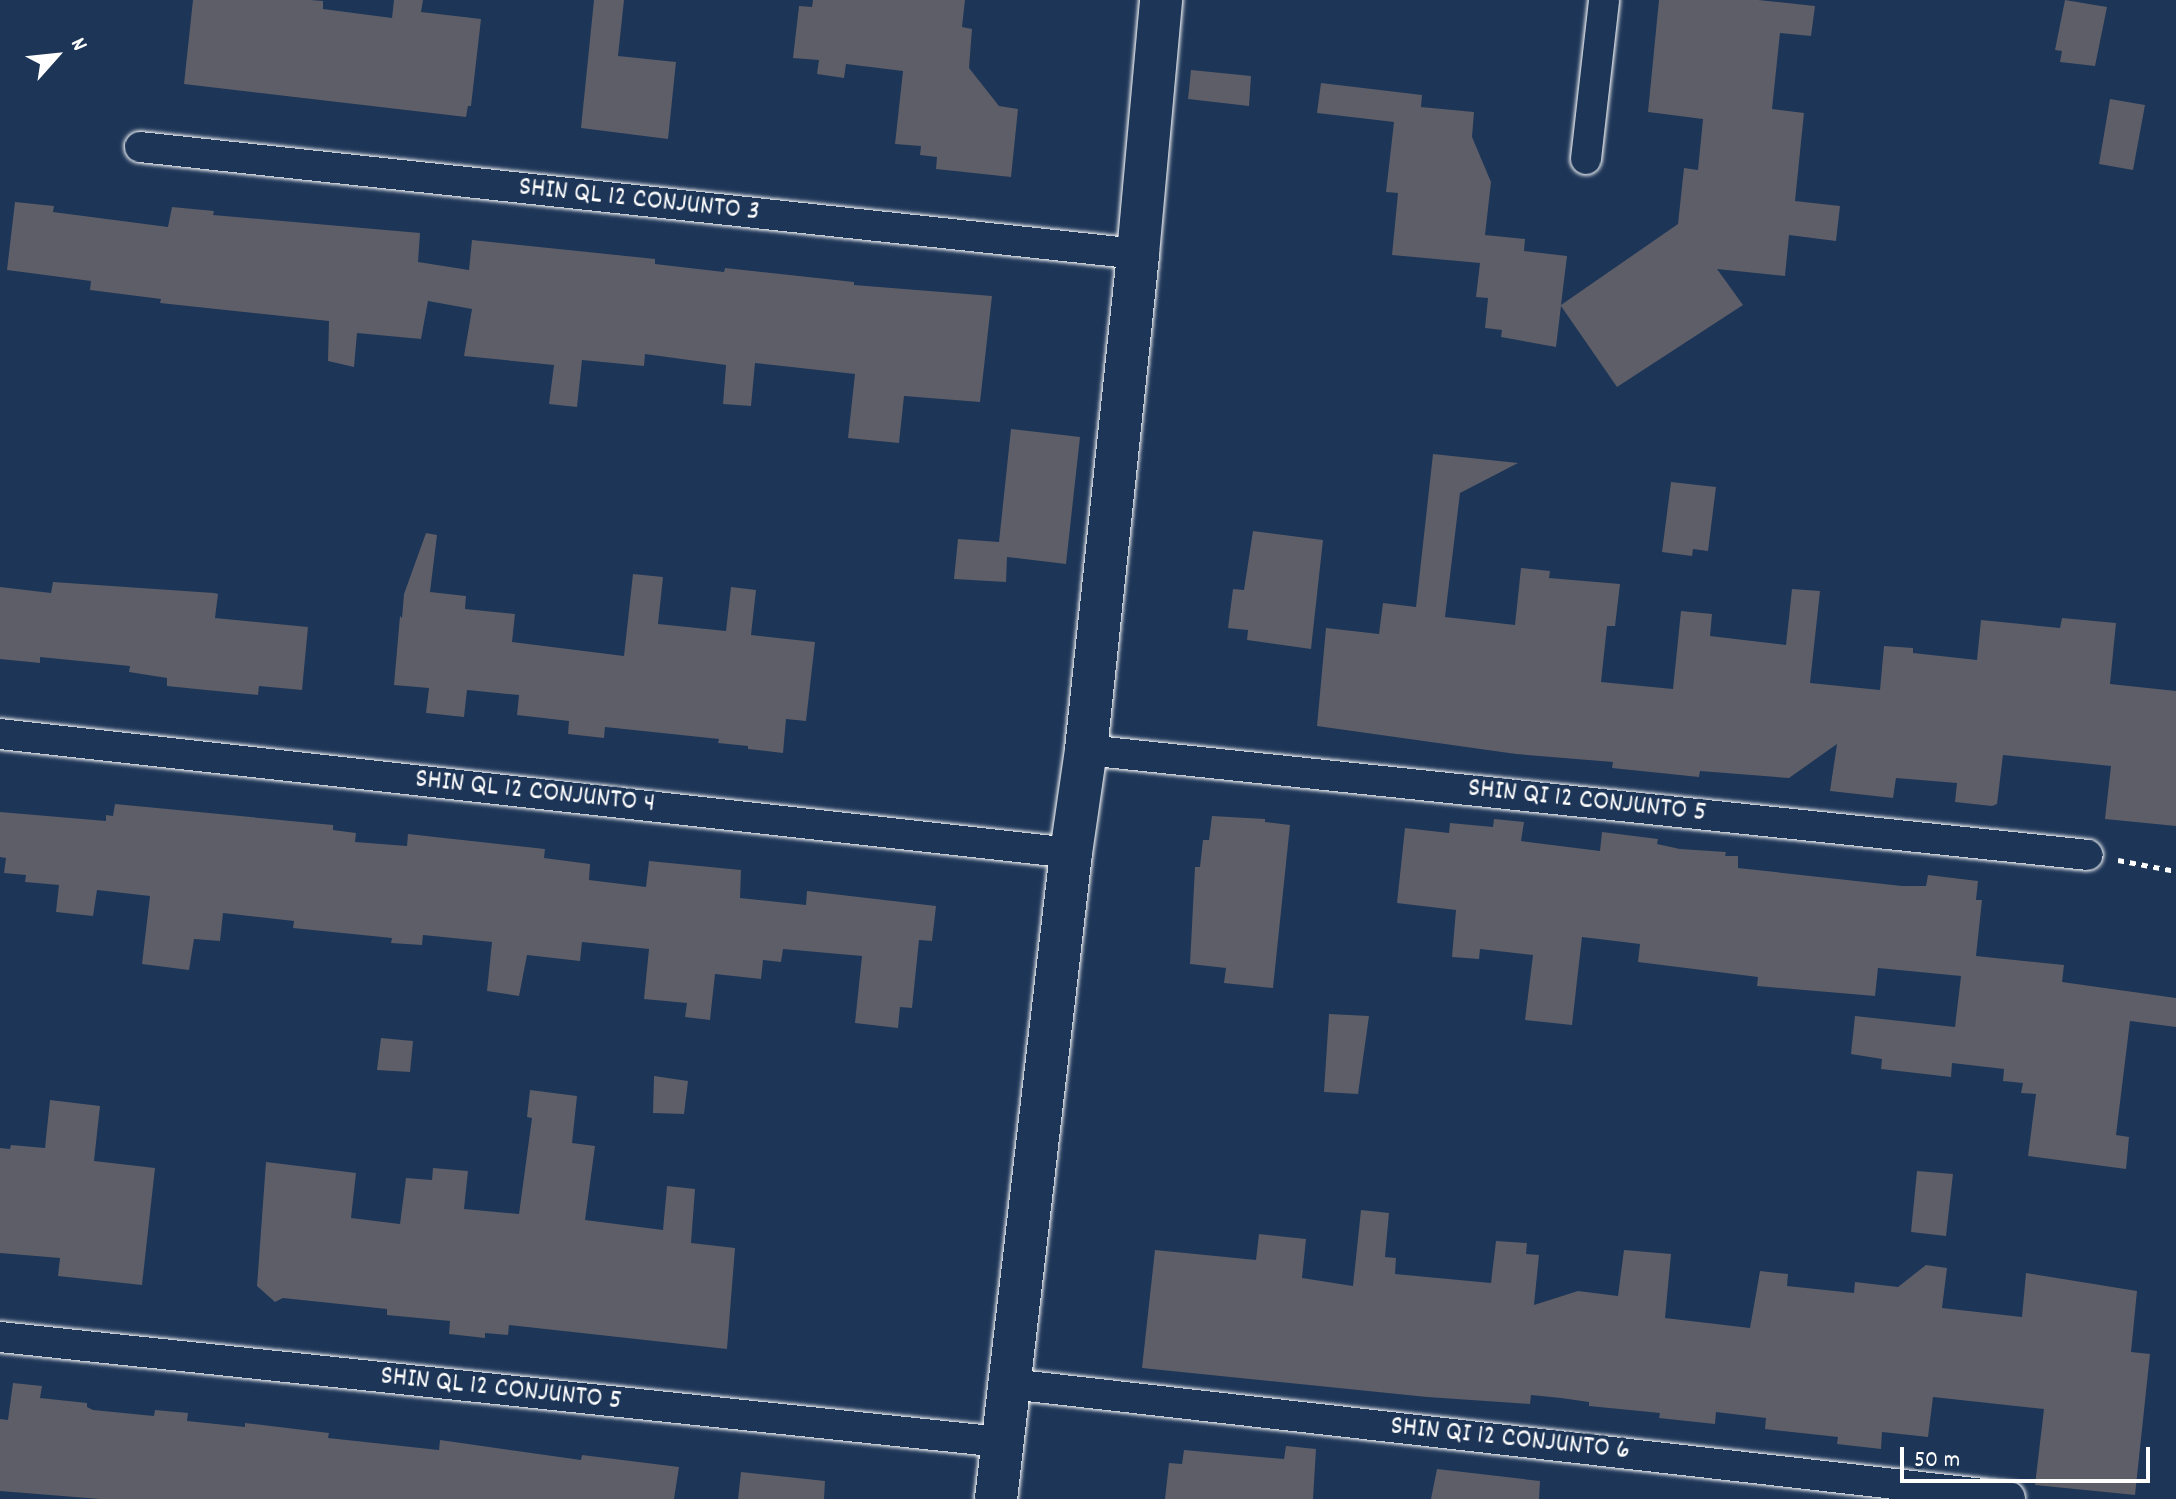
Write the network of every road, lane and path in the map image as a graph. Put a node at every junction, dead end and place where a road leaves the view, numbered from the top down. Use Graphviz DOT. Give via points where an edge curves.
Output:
graph roads {
  1 [pos="1161,0"];
  2 [pos="1604,0"];
  3 [pos="140,147"];
  4 [pos="1586,159"];
  5 [pos="1138,254"];
  6 [pos="0,734"];
  7 [pos="1086,750"];
  8 [pos="1071,853"];
  9 [pos="2088,855"];
  10 [pos="2176,871"];
  11 [pos="0,1337"];
  12 [pos="1010,1384"];
  13 [pos="1001,1442"];
  14 [pos="2010,1497"];
  15 [pos="996,1499"];
  1 -- 5 [label="street"];
  2 -- 4 [label="street"];
  3 -- 5 [label="street, SHIN QL 12 CONJUNTO 3"];
  5 -- 7 [label="street"];
  6 -- 8 [label="street, SHIN QL 12 CONJUNTO 4"];
  7 -- 8 [label="street"];
  7 -- 9 [label="street, SHIN QI 12 CONJUNTO 5"];
  8 -- 12 [label="street"];
  9 -- 10 [label="path"];
  11 -- 13 [label="street, SHIN QL 12 CONJUNTO 5"];
  12 -- 13 [label="street"];
  12 -- 14 [label="street, SHIN QI 12 CONJUNTO 6"];
  13 -- 15 [label="street"];
}
